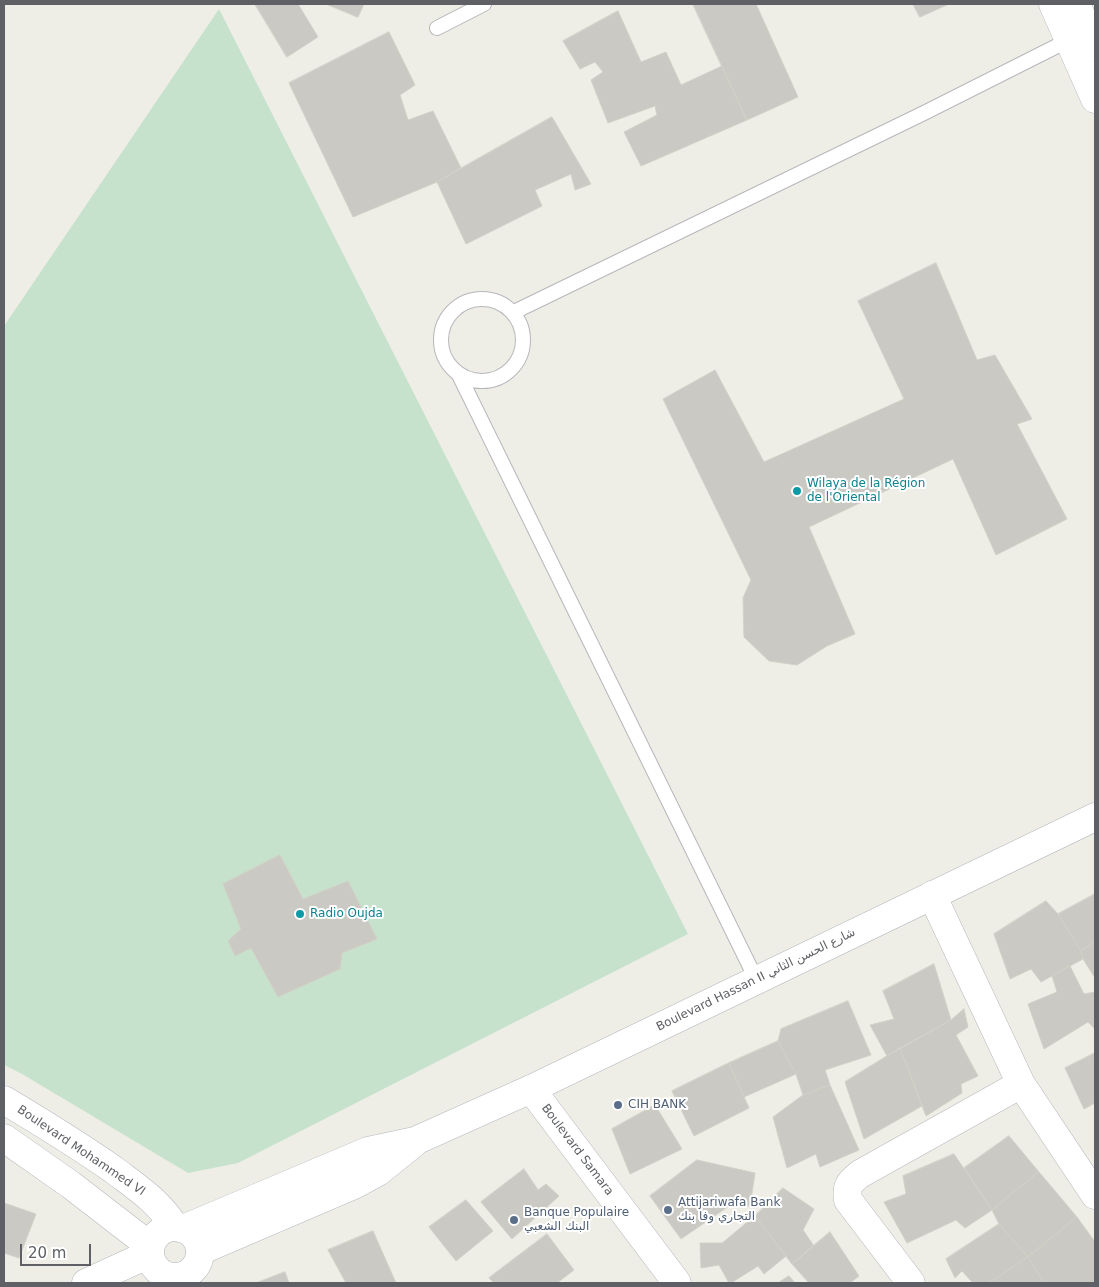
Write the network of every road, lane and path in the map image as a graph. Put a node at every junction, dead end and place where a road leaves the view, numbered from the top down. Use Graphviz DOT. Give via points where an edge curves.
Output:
graph roads {
  1 [pos="484,4"];
  2 [pos="1053,4"];
  3 [pos="1076,4"];
  4 [pos="437,28"];
  5 [pos="1069,40"];
  6 [pos="1095,47"];
  7 [pos="1094,91"];
  8 [pos="514,312"];
  9 [pos="459,375"];
  10 [pos="1095,817"];
  11 [pos="932,895"];
  12 [pos="756,979"];
  13 [pos="1021,1084"];
  14 [pos="531,1089"];
  15 [pos="4,1100"];
  16 [pos="4,1138"];
  17 [pos="415,1141"];
  18 [pos="1095,1196"];
  19 [pos="179,1228"];
  20 [pos="172,1269"];
  21 [pos="86,1283"];
  22 [pos="677,1283"];
  23 [pos="911,1283"];
  1 -- 4 [label="lane"];
  2 -- 5 [label="main road"];
  3 -- 6 [label="main road"];
  5 -- 7 [label="main road"];
  5 -- 8 [label="lane"];
  8 -- 9 [label="lane" via="522,325 524,340 522,354 514,367 502,377 488,381"];
  8 -- 9 [label="lane" via="501,302 486,298 456,307 446,319 441,334 441,350"];
  9 -- 12 [label="lane"];
  10 -- 11 [label="main road, Boulevard Hassan II شارع الحسن الثاني"];
  11 -- 12 [label="main road, Boulevard Hassan II شارع الحسن الثاني"];
  11 -- 13 [label="main road"];
  12 -- 14 [label="main road, Boulevard Hassan II شارع الحسن الثاني"];
  13 -- 18 [label="main road"];
  13 -- 23 [label="main road" via="851,1182 847,1190 848,1200"];
  14 -- 17 [label="main road, Boulevard Hassan II شارع الحسن الثاني"];
  14 -- 22 [label="main road, Boulevard Samara"];
  15 -- 19 [label="main road, Boulevard Mohammed VI" via="94,1156 152,1198"];
  16 -- 20 [label="main road" via="72,1185"];
  17 -- 19 [label="main road, Boulevard Hassan II شارع الحسن الثاني" via="368,1150"];
  17 -- 20 [label="main road, Boulevard Hassan II شارع الحسن الثاني" via="378,1172"];
  19 -- 20 [label="main road, Boulevard Mohammed VI" via="195,1237 198,1244"];
  19 -- 20 [label="main road, Boulevard Hassan II شارع الحسن الثاني" via="167,1228 153,1238"];
  20 -- 21 [label="main road, Boulevard Hassan II شارع الحسن الثاني"];
}
